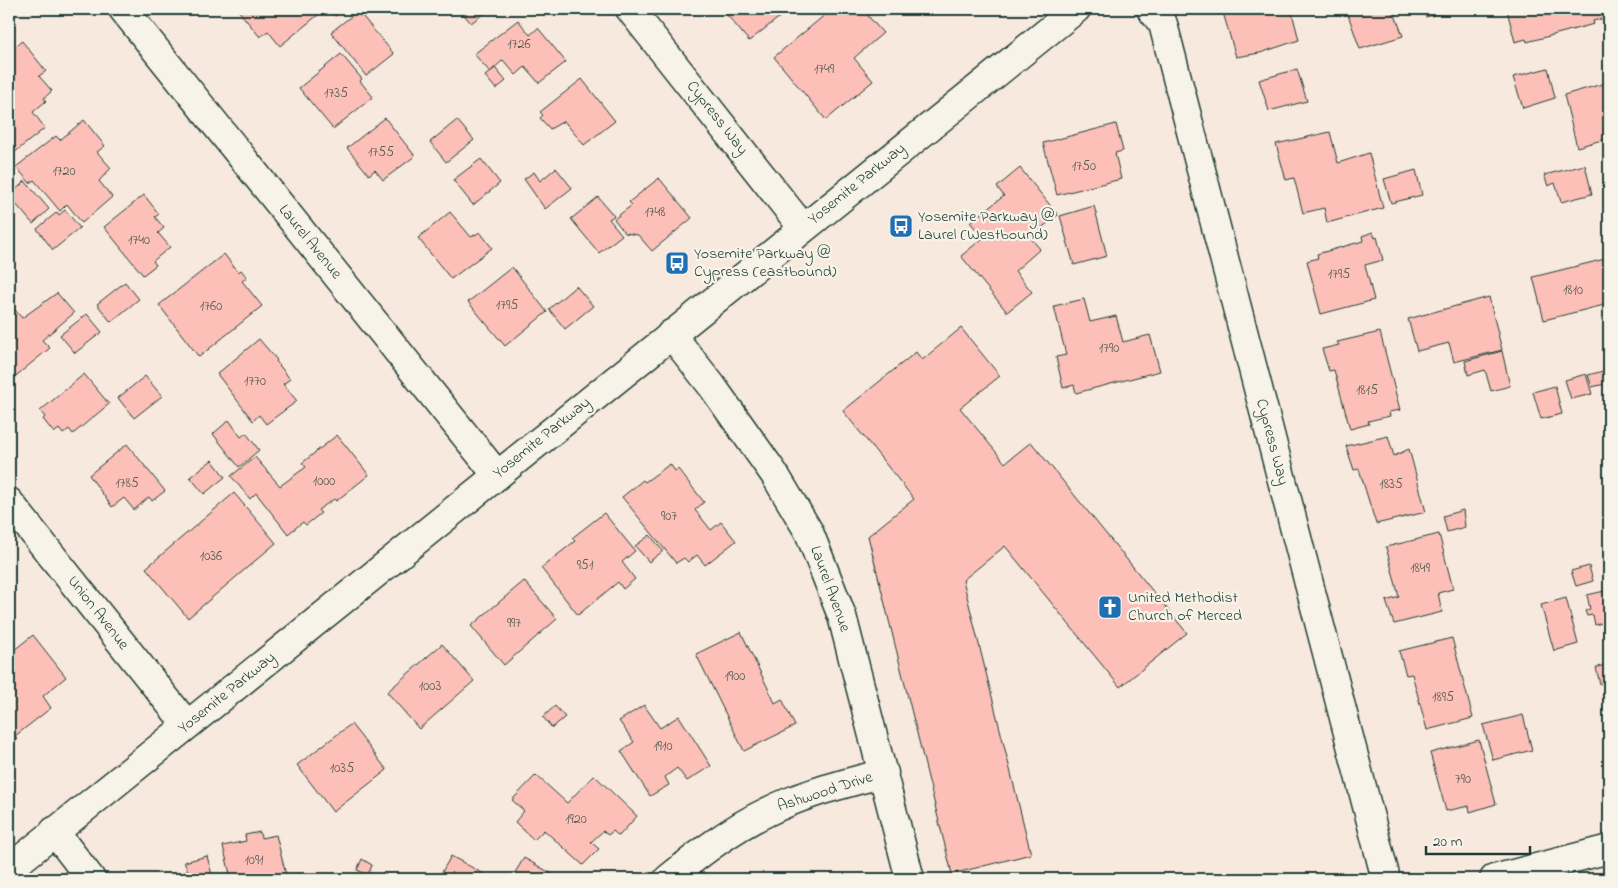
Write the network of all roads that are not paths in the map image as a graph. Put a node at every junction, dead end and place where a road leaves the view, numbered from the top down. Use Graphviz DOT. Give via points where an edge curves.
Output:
graph roads {
  1 [pos="123,9"];
  2 [pos="630,9"];
  3 [pos="1076,9"];
  4 [pos="1152,9"];
  5 [pos="803,228"];
  6 [pos="671,334"];
  7 [pos="497,474"];
  8 [pos="9,502"];
  9 [pos="187,725"];
  10 [pos="884,774"];
  11 [pos="54,831"];
  12 [pos="1609,849"];
  13 [pos="9,869"];
  14 [pos="91,879"];
  15 [pos="668,879"];
  16 [pos="910,879"];
  17 [pos="1386,879"];
  18 [pos="1494,879"];
  1 -- 7 [label="street, Laurel Avenue"];
  2 -- 5 [label="street, Cypress Way"];
  3 -- 5 [label="street, Yosemite Parkway"];
  4 -- 17 [label="street, Cypress Way" via="1163,24"];
  5 -- 6 [label="street, Yosemite Parkway"];
  6 -- 7 [label="street, Yosemite Parkway"];
  6 -- 10 [label="street, Laurel Avenue" via="775,475 809,532 842,616"];
  7 -- 9 [label="street, Yosemite Parkway"];
  8 -- 9 [label="street, Union Avenue"];
  9 -- 11 [label="street, Yosemite Parkway"];
  10 -- 15 [label="street, Ashwood Drive" via="812,793 766,812 704,850"];
  10 -- 16 [label="street, Laurel Avenue"];
  11 -- 13 [label="street, Yosemite Parkway"];
  11 -- 14 [label="street"];
  12 -- 18 [label="street"];
}
